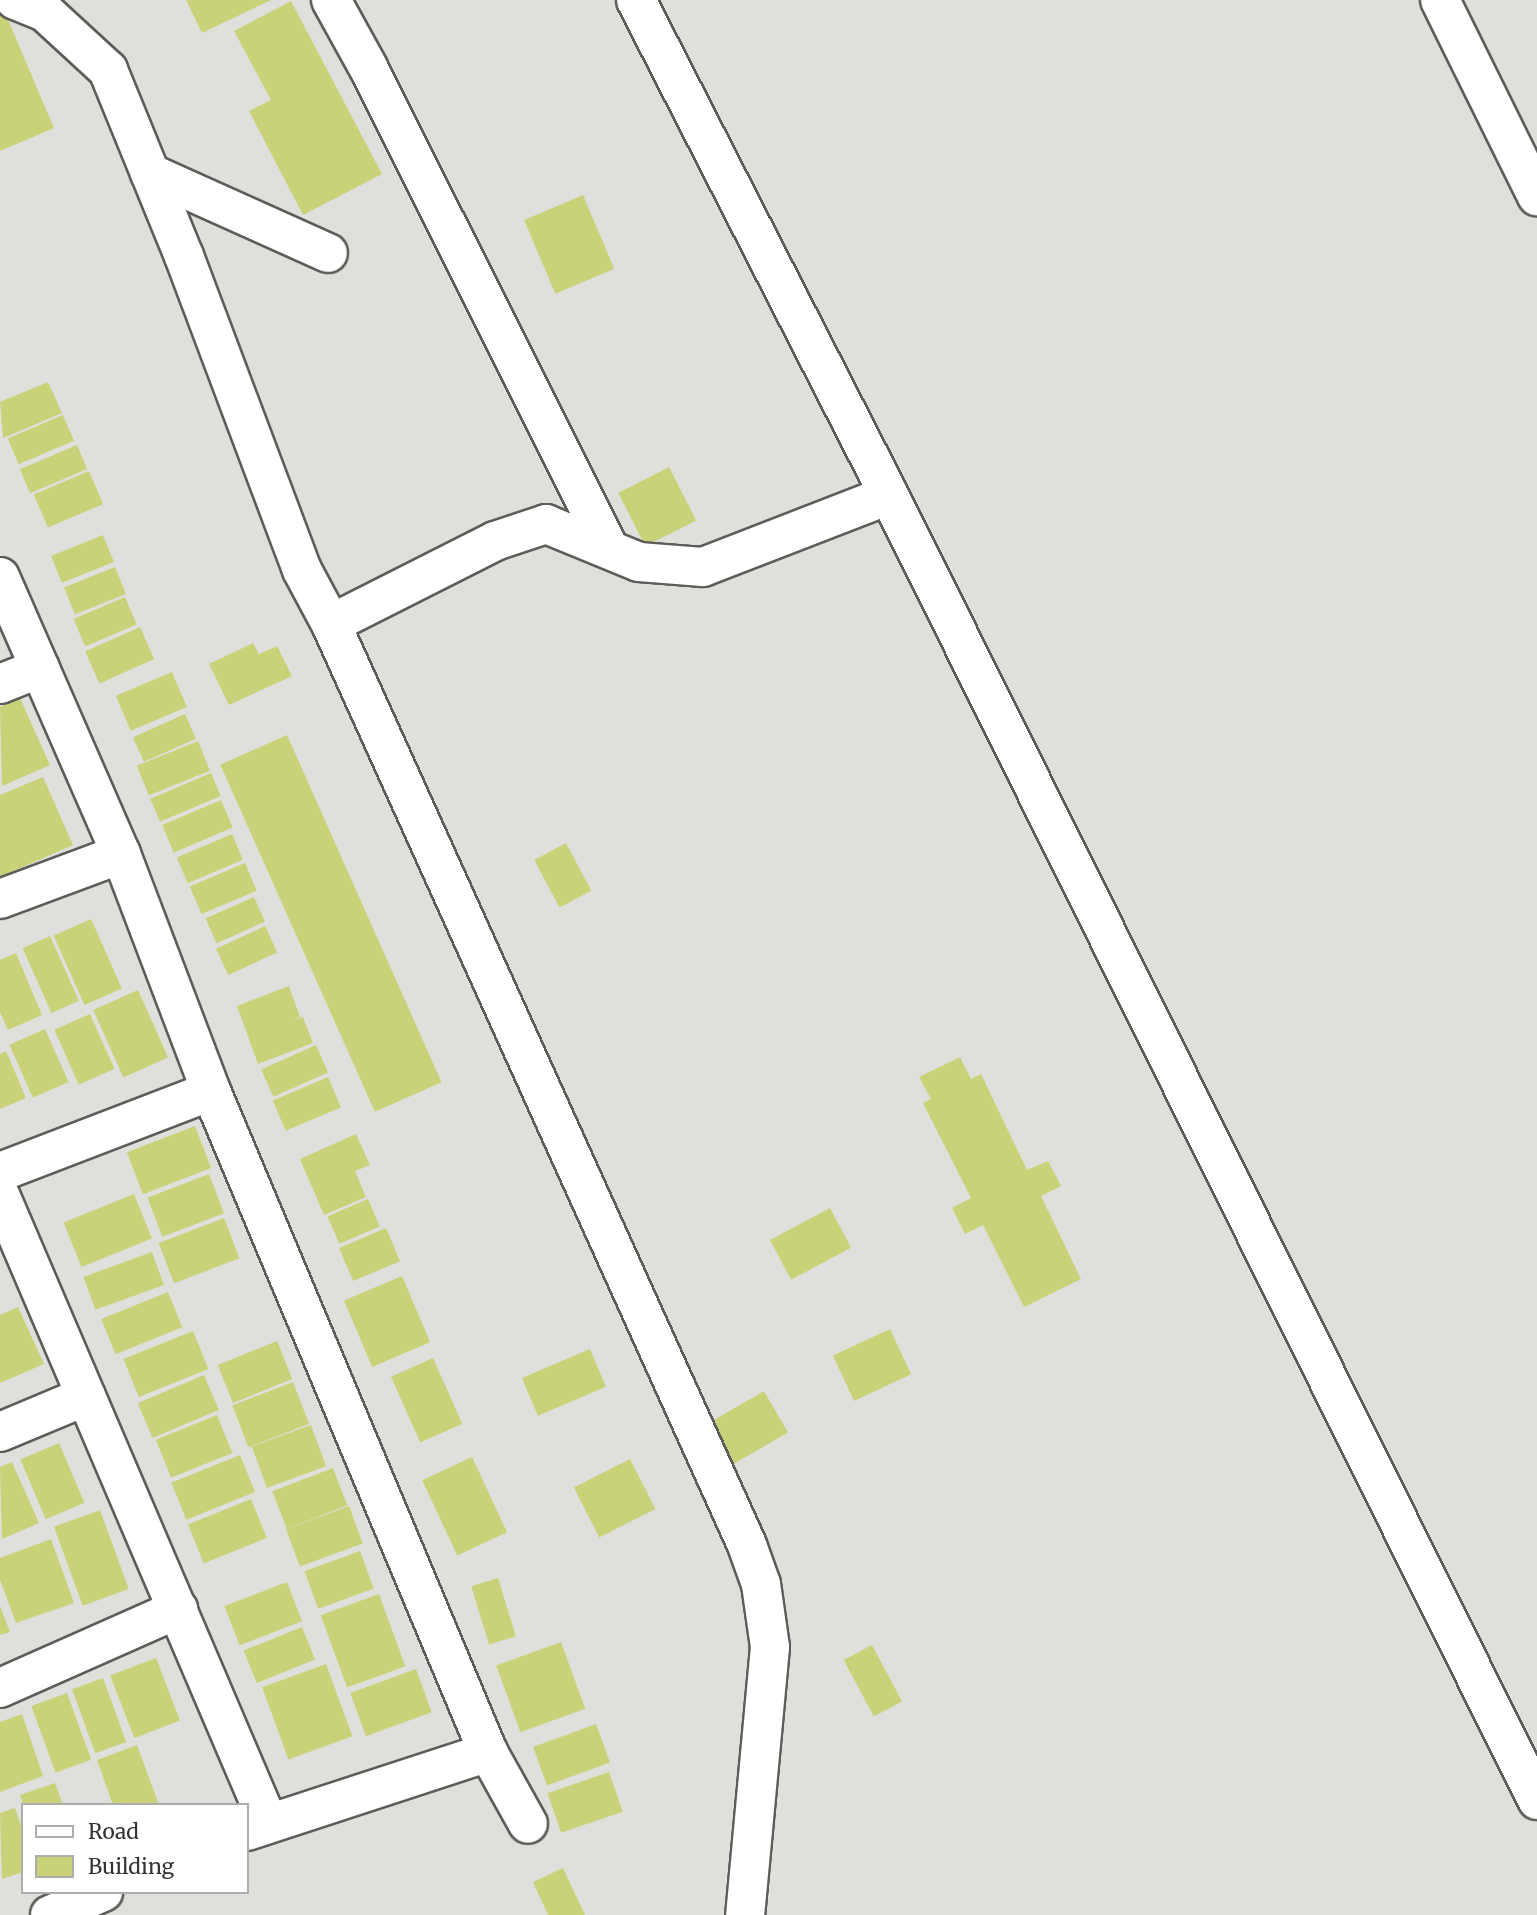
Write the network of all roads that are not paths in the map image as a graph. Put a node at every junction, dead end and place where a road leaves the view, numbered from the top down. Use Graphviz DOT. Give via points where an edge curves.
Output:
graph roads {
  1 [pos="15,0"];
  2 [pos="331,0"];
  3 [pos="636,0"];
  4 [pos="1440,0"];
  5 [pos="150,173"];
  6 [pos="1537,196"];
  7 [pos="328,253"];
  8 [pos="889,495"];
  9 [pos="608,547"];
  10 [pos="0,577"];
  11 [pos="331,624"];
  12 [pos="40,667"];
  13 [pos="0,684"];
  14 [pos="121,854"];
  15 [pos="0,899"];
  16 [pos="211,1091"];
  17 [pos="0,1172"];
  18 [pos="0,1195"];
  19 [pos="86,1396"];
  20 [pos="0,1432"];
  21 [pos="178,1609"];
  22 [pos="0,1688"];
  23 [pos="488,1752"];
  24 [pos="1537,1800"];
  25 [pos="528,1824"];
  26 [pos="258,1827"];
  27 [pos="98,1894"];
  28 [pos="50,1915"];
  29 [pos="746,1915"];
  1 -- 5 [label="street" via="45,12 108,69"];
  2 -- 9 [label="street"];
  3 -- 8 [label="street"];
  4 -- 6 [label="street"];
  5 -- 7 [label="street"];
  5 -- 11 [label="street" via="302,570"];
  8 -- 9 [label="street" via="703,567 639,562"];
  8 -- 24 [label="street"];
  9 -- 11 [label="street" via="546,524 495,541"];
  10 -- 12 [label="street"];
  11 -- 29 [label="street" via="761,1584 770,1647"];
  12 -- 13 [label="street"];
  12 -- 14 [label="street"];
  14 -- 15 [label="street"];
  14 -- 16 [label="street"];
  16 -- 17 [label="street"];
  16 -- 23 [label="street"];
  18 -- 19 [label="street"];
  19 -- 20 [label="street"];
  19 -- 21 [label="street"];
  21 -- 22 [label="street"];
  21 -- 26 [label="street"];
  23 -- 25 [label="street"];
  23 -- 26 [label="street"];
  27 -- 28 [label="street"];
}
